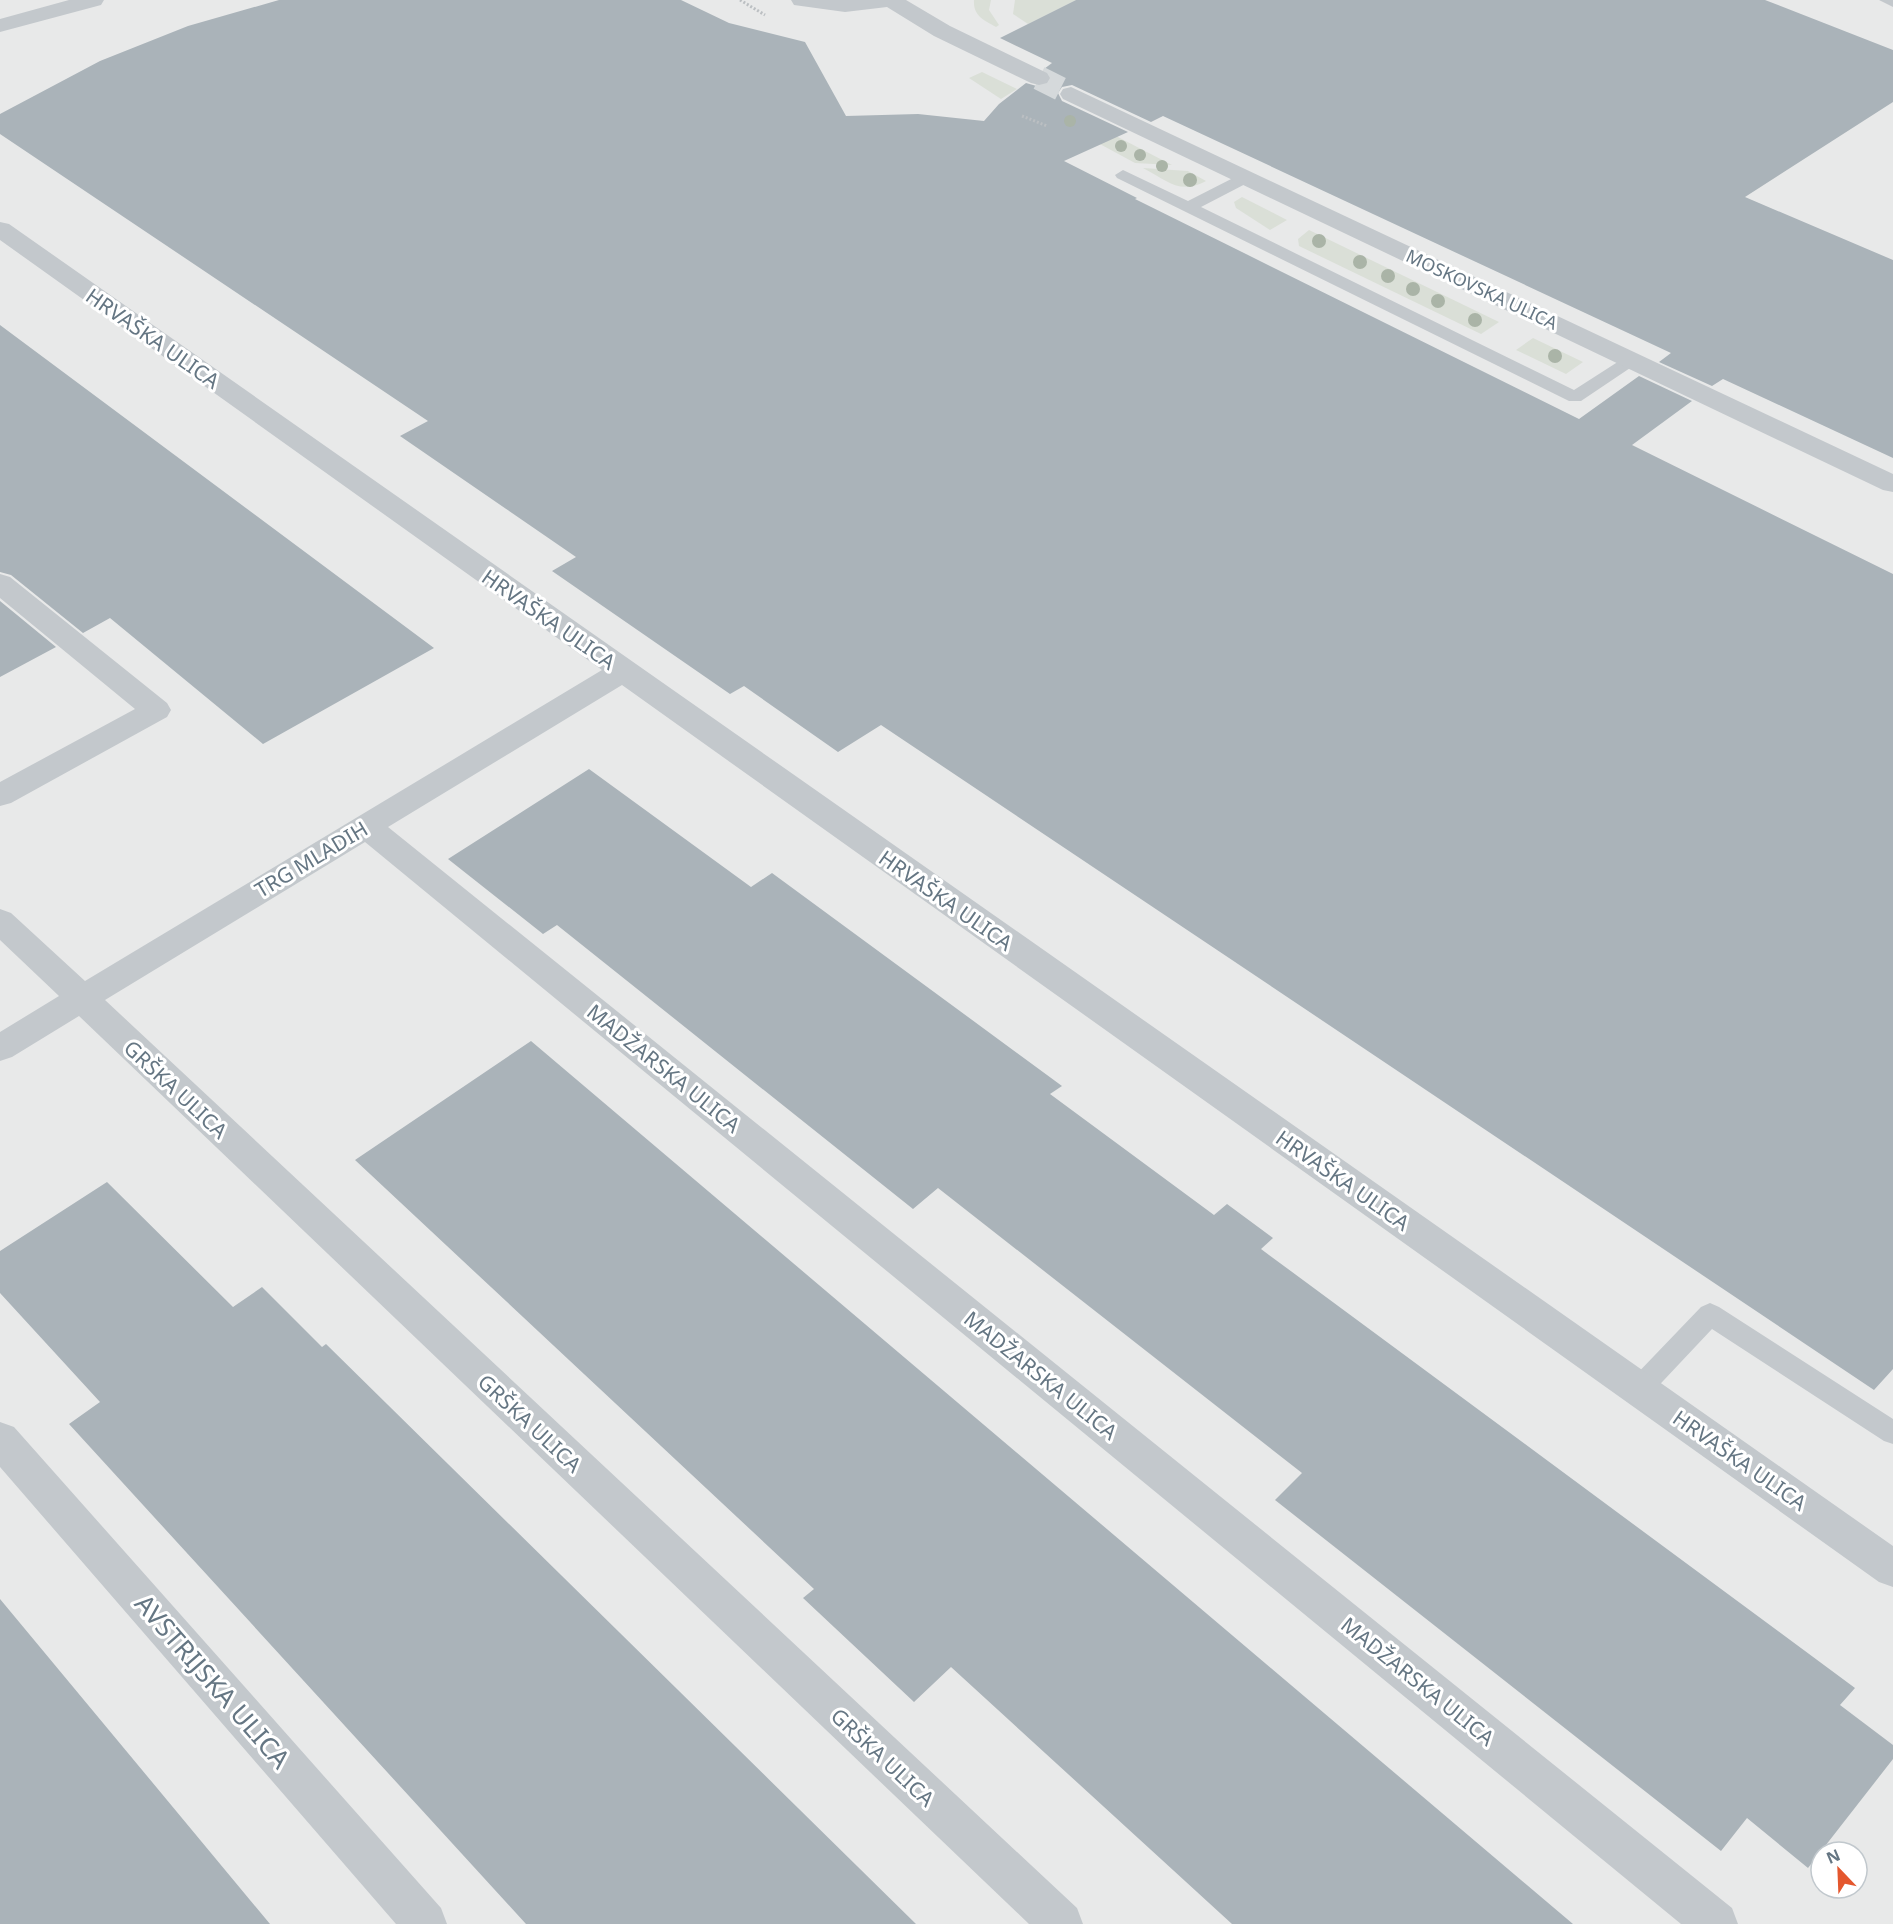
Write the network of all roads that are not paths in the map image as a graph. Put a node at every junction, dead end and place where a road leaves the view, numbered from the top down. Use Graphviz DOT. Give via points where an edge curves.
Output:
graph roads {
  1 [pos="93,0"];
  2 [pos="802,0"];
  3 [pos="890,0"];
  4 [pos="1886,0"];
  5 [pos="1893,3"];
  6 [pos="0,26"];
  7 [pos="1039,78"];
  8 [pos="1071,94"];
  9 [pos="1123,175"];
  10 [pos="1247,177"];
  11 [pos="1189,207"];
  12 [pos="0,229"];
  13 [pos="1633,360"];
  14 [pos="1893,484"];
  15 [pos="0,583"];
  16 [pos="623,671"];
  17 [pos="0,795"];
  18 [pos="366,826"];
  19 [pos="0,921"];
  20 [pos="81,999"];
  21 [pos="0,1048"];
  22 [pos="1639,1389"];
  23 [pos="1893,1433"];
  24 [pos="0,1439"];
  25 [pos="1893,1569"];
  26 [pos="425,1924"];
  27 [pos="1061,1924"];
  28 [pos="1716,1924"];
  1 -- 6 [label="street" via="69,13"];
  2 -- 3 [label="street" via="845,6"];
  3 -- 7 [label="street" via="942,31"];
  4 -- 5 [label="lane"];
  8 -- 10 [label="street, MOSKOVSKA ULICA"];
  9 -- 11 [label="lane"];
  10 -- 11 [label="lane"];
  10 -- 13 [label="street, MOSKOVSKA ULICA"];
  11 -- 13 [label="lane" via="1575,397"];
  12 -- 16 [label="street, HRVAŠKA ULICA"];
  13 -- 14 [label="street, MOSKOVSKA ULICA"];
  15 -- 17 [label="street" via="156,710"];
  16 -- 18 [label="street, TRG MLADIH"];
  16 -- 22 [label="street, HRVAŠKA ULICA"];
  18 -- 20 [label="street, TRG MLADIH"];
  18 -- 28 [label="street, MADŽARSKA ULICA"];
  19 -- 20 [label="street, GRŠKA ULICA"];
  20 -- 21 [label="street, TRG MLADIH"];
  20 -- 27 [label="street, GRŠKA ULICA"];
  22 -- 23 [label="lane" via="1710,1314"];
  22 -- 25 [label="street, HRVAŠKA ULICA"];
  24 -- 26 [label="street, AVSTRIJSKA ULICA"];
}
